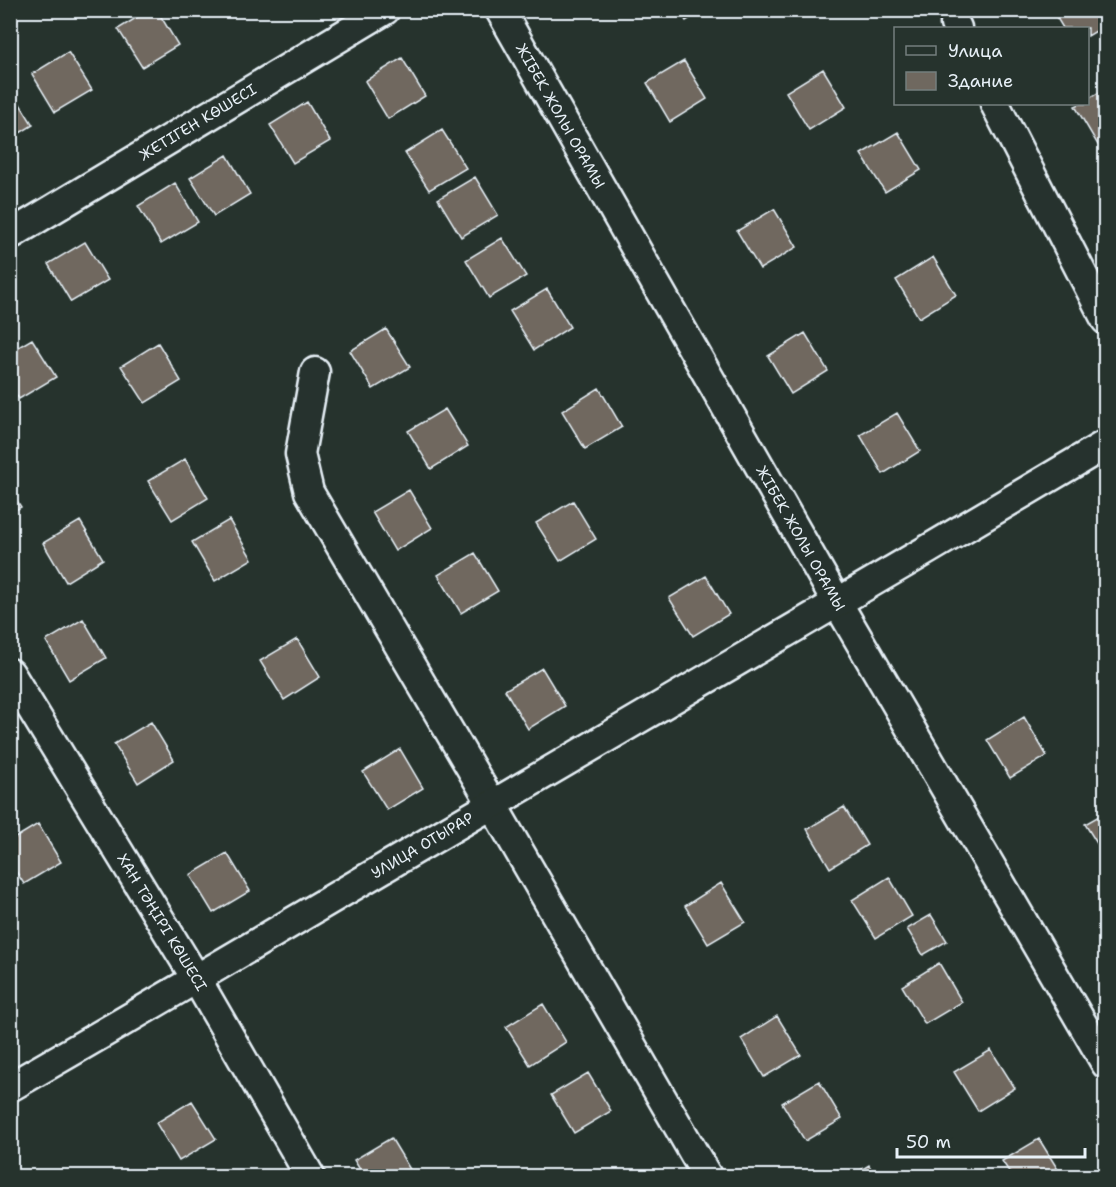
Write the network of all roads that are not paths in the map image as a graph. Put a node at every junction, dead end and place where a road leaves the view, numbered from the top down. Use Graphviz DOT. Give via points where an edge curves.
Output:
graph roads {
  1 [pos="385,10"];
  2 [pos="500,10"];
  3 [pos="996,105"];
  4 [pos="10,235"];
  5 [pos="1106,320"];
  6 [pos="315,372"];
  7 [pos="1106,444"];
  8 [pos="838,604"];
  9 [pos="10,673"];
  10 [pos="492,804"];
  11 [pos="197,980"];
  12 [pos="1106,1064"];
  13 [pos="10,1088"];
  14 [pos="310,1176"];
  15 [pos="707,1176"];
  1 -- 4 [label="street, ЖЕТІГЕН КӨШЕСІ"];
  2 -- 8 [label="street, ЖІБЕК ЖОЛЫ ОРАМЫ"];
  3 -- 5 [label="street"];
  6 -- 10 [label="street" via="300,454 309,492"];
  7 -- 8 [label="street, УЛИЦА ОТЫРАР"];
  8 -- 10 [label="street, УЛИЦА ОТЫРАР"];
  8 -- 12 [label="street, ЖІБЕК ЖОЛЫ ОРАМЫ"];
  9 -- 11 [label="street, ХАН ТӘҢІРІ КӨШЕСІ"];
  10 -- 11 [label="street, УЛИЦА ОТЫРАР"];
  10 -- 15 [label="street"];
  11 -- 13 [label="street, УЛИЦА ОТЫРАР"];
  11 -- 14 [label="street, ХАН ТӘҢІРІ КӨШЕСІ"];
}
